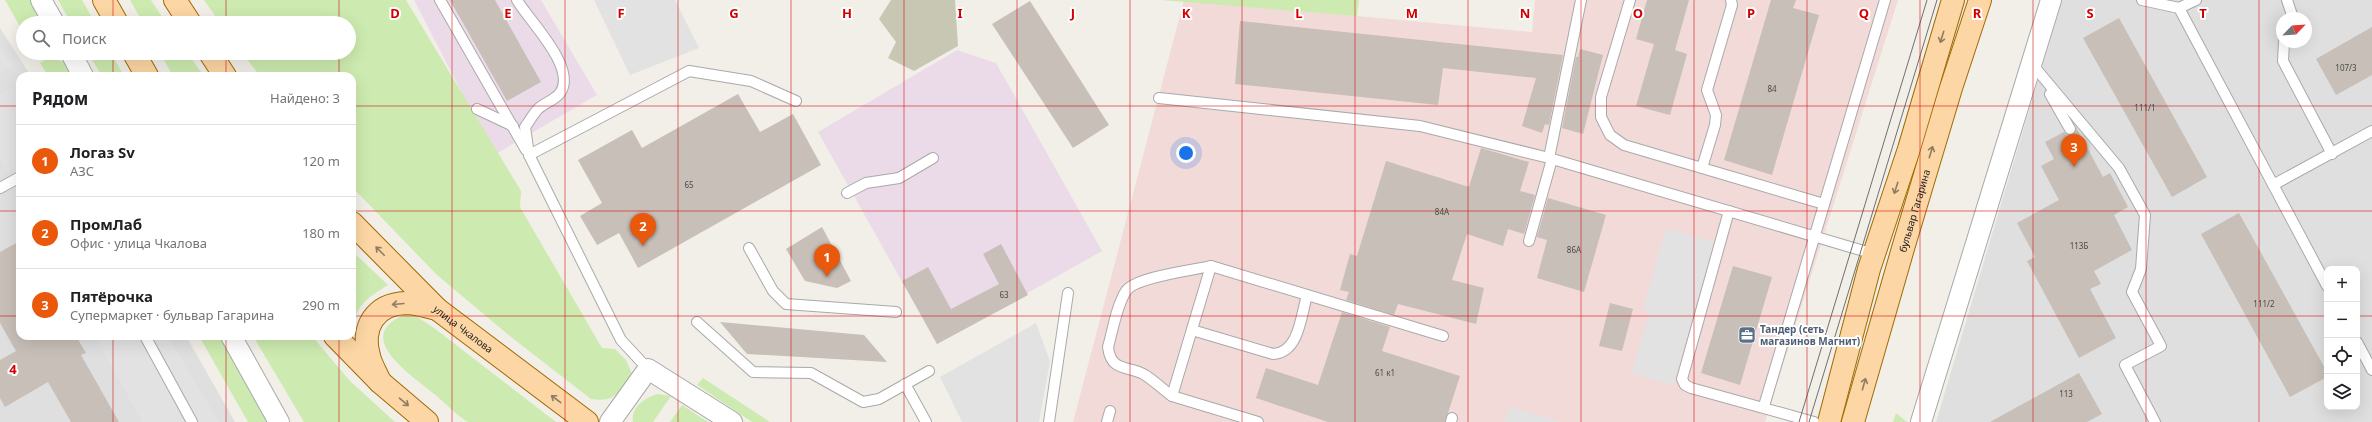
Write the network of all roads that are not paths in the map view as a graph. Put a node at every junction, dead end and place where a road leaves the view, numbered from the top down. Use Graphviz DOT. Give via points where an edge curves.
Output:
graph roads {
  1 [pos="41,0"];
  2 [pos="104,0"];
  3 [pos="175,0"];
  4 [pos="440,0"];
  5 [pos="517,0"];
  6 [pos="1581,0"];
  7 [pos="1630,0"];
  8 [pos="1731,0"];
  9 [pos="1884,0"];
  10 [pos="1954,0"];
  11 [pos="1980,0"];
  12 [pos="2051,0"];
  13 [pos="2142,0"];
  14 [pos="2196,0"];
  15 [pos="2287,0"];
  16 [pos="2179,8"];
  17 [pos="2291,12"];
  18 [pos="50,16"];
  19 [pos="113,16"];
  20 [pos="185,16"];
  21 [pos="2284,48"];
  22 [pos="75,60"];
  23 [pos="138,60"];
  24 [pos="215,60"];
  25 [pos="2035,68"];
  26 [pos="81,72"];
  27 [pos="145,72"];
  28 [pos="222,72"];
  29 [pos="1159,98"];
  30 [pos="796,101"];
  31 [pos="477,109"];
  32 [pos="513,126"];
  33 [pos="2070,129"];
  34 [pos="2372,131"];
  35 [pos="2332,154"];
  36 [pos="529,155"];
  37 [pos="934,158"];
  38 [pos="1550,159"];
  39 [pos="1702,168"];
  40 [pos="16,179"];
  41 [pos="2273,185"];
  42 [pos="0,188"];
  43 [pos="847,193"];
  44 [pos="1824,204"];
  45 [pos="1729,211"];
  46 [pos="356,227"];
  47 [pos="1815,236"];
  48 [pos="1529,241"];
  49 [pos="749,248"];
  50 [pos="1874,254"];
  51 [pos="1212,266"];
  52 [pos="1897,268"];
  53 [pos="2324,280"];
  54 [pos="1068,293"];
  55 [pos="1308,295"];
  56 [pos="437,309"];
  57 [pos="896,312"];
  58 [pos="697,322"];
  59 [pos="1192,330"];
  60 [pos="1443,336"];
  61 [pos="147,340"];
  62 [pos="232,340"];
  63 [pos="339,340"];
  64 [pos="2360,348"];
  65 [pos="648,369"];
  66 [pos="2372,370"];
  67 [pos="929,371"];
  68 [pos="380,382"];
  69 [pos="905,384"];
  70 [pos="1172,396"];
  71 [pos="1764,406"];
  72 [pos="1110,411"];
  73 [pos="192,422"];
  74 [pos="279,422"];
  75 [pos="427,422"];
  76 [pos="587,422"];
  77 [pos="610,422"];
  78 [pos="732,422"];
  79 [pos="926,422"];
  80 [pos="1049,422"];
  81 [pos="1107,422"];
  82 [pos="1258,422"];
  83 [pos="1814,422"];
  84 [pos="1829,422"];
  85 [pos="1854,422"];
  86 [pos="1921,422"];
  87 [pos="2155,422"];
  1 -- 18 [label="street"];
  2 -- 19 [label="main road"];
  3 -- 20 [label="main road"];
  4 -- 32 [label="lane"];
  5 -- 36 [label="lane" via="549,43 563,71 565,86 559,95 538,109 525,127"];
  6 -- 38 [label="lane"];
  7 -- 39 [label="lane" via="1601,98 1601,117 1610,135 1624,145"];
  8 -- 39 [label="lane" via="1732,5 1707,90 1716,115"];
  9 -- 44 [label="lane"];
  10 -- 50 [label="main road, one-way"];
  52 -- 11 [label="main road, бульвар Гагарина, one-way" via="1948,96"];
  12 -- 25 [label="street"];
  13 -- 16 [label="lane"];
  14 -- 16 [label="lane"];
  15 -- 17 [label="lane"];
  16 -- 41 [label="lane"];
  21 -- 35 [label="lane" via="2283,61"];
  22 -- 26 [label="street"];
  23 -- 27 [label="main road"];
  24 -- 28 [label="main road"];
  25 -- 33 [label="lane"];
  25 -- 86 [label="street"];
  25 -- 87 [label="lane" via="2119,168 2145,215 2141,269 2132,292 2161,346 2125,365"];
  29 -- 38 [label="lane" via="1420,126"];
  30 -- 36 [label="lane" via="751,81 689,71"];
  31 -- 32 [label="lane"];
  32 -- 36 [label="lane"];
  34 -- 35 [label="lane"];
  35 -- 41 [label="lane"];
  36 -- 65 [label="lane" via="621,340"];
  37 -- 43 [label="lane" via="898,178 866,183"];
  38 -- 45 [label="lane"];
  38 -- 48 [label="lane"];
  39 -- 44 [label="lane"];
  40 -- 42 [label="lane"];
  41 -- 53 [label="lane"];
  44 -- 47 [label="lane"];
  45 -- 47 [label="lane"];
  45 -- 71 [label="lane" via="1682,379 1685,385 1691,388"];
  56 -- 46 [label="main road, улица Чкалова, one-way"];
  47 -- 50 [label="lane"];
  47 -- 71 [label="lane"];
  49 -- 57 [label="lane" via="773,291 786,304"];
  50 -- 52 [label="main road"];
  50 -- 84 [label="main road"];
  51 -- 55 [label="lane"];
  51 -- 59 [label="lane"];
  51 -- 70 [label="lane" via="1132,285 1122,298 1108,347 1113,362 1143,374"];
  85 -- 52 [label="main road, бульвар Гагарина, one-way"];
  54 -- 80 [label="lane"];
  55 -- 59 [label="lane" via="1294,342 1289,350 1281,354 1273,354"];
  55 -- 60 [label="lane"];
  56 -- 68 [label="main road, one-way" via="402,304 390,305 374,315 367,334 369,356"];
  76 -- 56 [label="main road, улица Чкалова, one-way"];
  58 -- 69 [label="lane" via="753,372 811,372 863,402 880,398"];
  59 -- 70 [label="lane"];
  61 -- 73 [label="lane"];
  62 -- 74 [label="street"];
  63 -- 68 [label="main road"];
  64 -- 66 [label="lane"];
  65 -- 77 [label="street"];
  65 -- 78 [label="street"];
  67 -- 69 [label="lane"];
  68 -- 75 [label="main road, one-way"];
  69 -- 79 [label="lane"];
  70 -- 82 [label="lane"];
  71 -- 83 [label="lane"];
  72 -- 81 [label="lane"];
}
